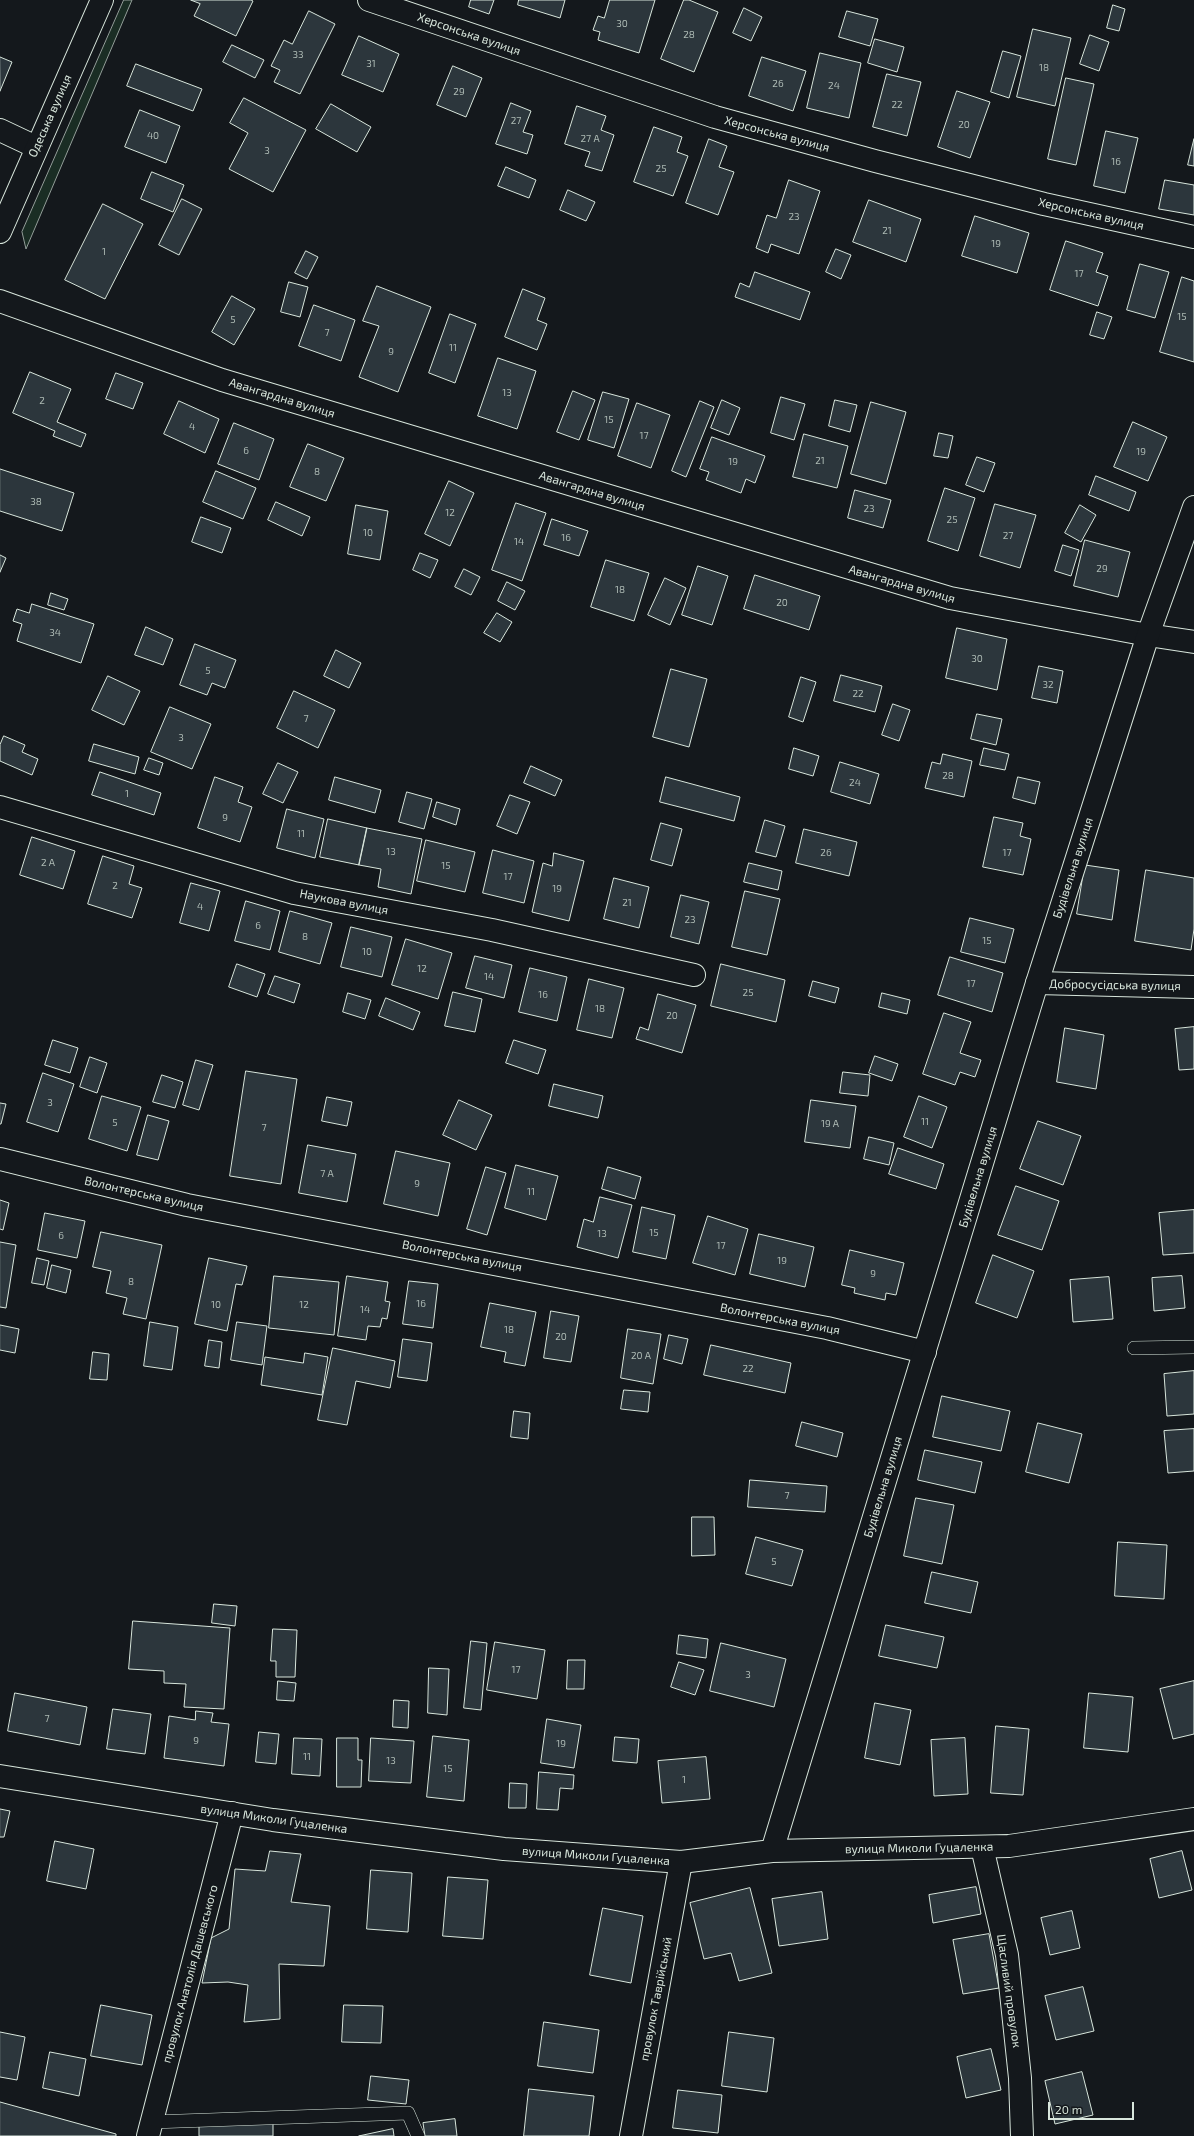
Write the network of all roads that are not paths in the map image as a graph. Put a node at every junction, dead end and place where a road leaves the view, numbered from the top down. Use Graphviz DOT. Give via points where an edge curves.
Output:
graph roads {
  1 [pos="102,0"];
  2 [pos="369,0"];
  3 [pos="0,130"];
  4 [pos="36,147"];
  5 [pos="0,232"];
  6 [pos="1194,237"];
  7 [pos="0,301"];
  8 [pos="1194,507"];
  9 [pos="1148,635"];
  10 [pos="1194,642"];
  11 [pos="0,807"];
  12 [pos="694,975"];
  13 [pos="1037,983"];
  14 [pos="1194,987"];
  15 [pos="0,1159"];
  16 [pos="1194,1346"];
  17 [pos="1134,1348"];
  18 [pos="925,1352"];
  19 [pos="0,1776"];
  20 [pos="232,1813"];
  21 [pos="1194,1819"];
  22 [pos="982,1848"];
  23 [pos="772,1851"];
  24 [pos="681,1862"];
  25 [pos="150,2129"];
  26 [pos="418,2136"];
  27 [pos="631,2136"];
  28 [pos="1022,2136"];
  1 -- 4 [label="street, Одеська вулиця"];
  2 -- 6 [label="street, Херсонська вулиця" via="715,117 1036,202"];
  3 -- 4 [label="street"];
  4 -- 5 [label="street, Одеська вулиця"];
  7 -- 9 [label="street, Авангардна вулиця" via="222,380 942,596"];
  8 -- 9 [label="street, Будівельна вулиця"];
  9 -- 10 [label="street, Авангардна вулиця"];
  9 -- 13 [label="street, Будівельна вулиця"];
  11 -- 12 [label="street, Наукова вулиця" via="294,893 492,930"];
  13 -- 14 [label="street, Добросусідська вулиця"];
  13 -- 18 [label="street, Будівельна вулиця"];
  15 -- 18 [label="street, Волонтерська вулиця" via="188,1205 819,1326"];
  16 -- 17 [label="lane"];
  18 -- 23 [label="street, Будівельна вулиця"];
  19 -- 20 [label="street, вулиця Миколи Гуцаленка"];
  20 -- 24 [label="street, вулиця Миколи Гуцаленка" via="504,1849"];
  20 -- 25 [label="street, провулок Анатолія Дашевського"];
  21 -- 22 [label="street, вулиця Миколи Гуцаленка"];
  22 -- 23 [label="street, вулиця Миколи Гуцаленка"];
  22 -- 28 [label="street, Щасливий провулок" via="1007,1955 1020,2078"];
  23 -- 24 [label="street, вулиця Миколи Гуцаленка"];
  24 -- 27 [label="street, провулок Таврійський"];
  25 -- 26 [label="lane" via="408,2113"];
}
